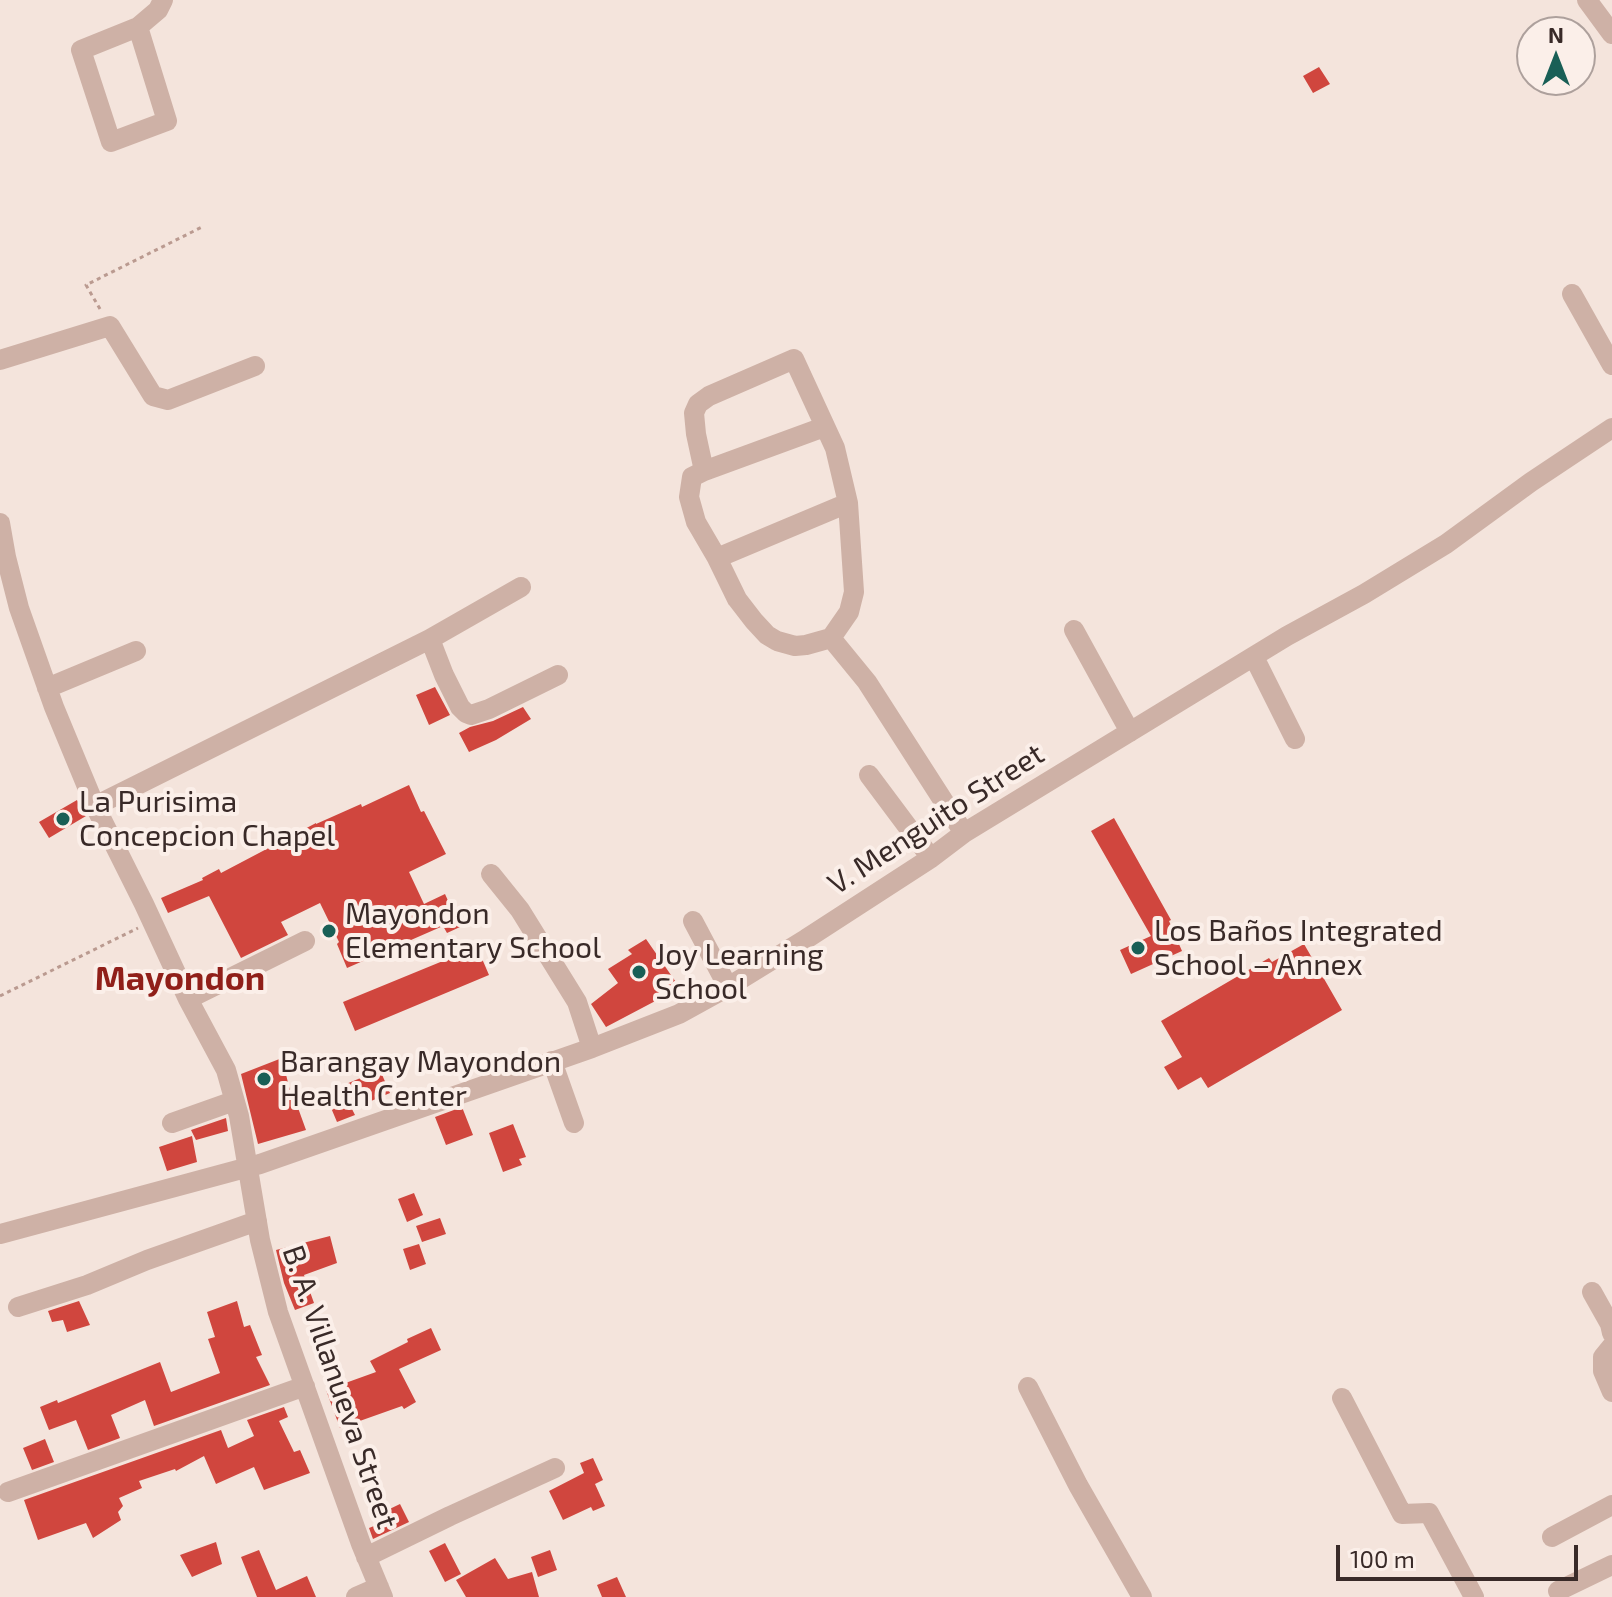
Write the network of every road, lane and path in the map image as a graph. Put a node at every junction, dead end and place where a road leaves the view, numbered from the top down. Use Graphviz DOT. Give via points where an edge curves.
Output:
graph roads {
  1 [pos="136,0"];
  2 [pos="163,0"];
  3 [pos="1587,0"];
  4 [pos="144,22"];
  5 [pos="1612,34"];
  6 [pos="202,227"];
  7 [pos="1572,294"];
  8 [pos="110,326"];
  9 [pos="0,360"];
  10 [pos="1612,365"];
  11 [pos="255,366"];
  12 [pos="824,427"];
  13 [pos="1612,428"];
  14 [pos="704,471"];
  15 [pos="848,503"];
  16 [pos="0,523"];
  17 [pos="717,558"];
  18 [pos="521,587"];
  19 [pos="1074,630"];
  20 [pos="831,638"];
  21 [pos="430,639"];
  22 [pos="136,651"];
  23 [pos="1254,657"];
  24 [pos="558,675"];
  25 [pos="47,688"];
  26 [pos="1130,732"];
  27 [pos="1295,739"];
  28 [pos="869,775"];
  29 [pos="95,806"];
  30 [pos="964,833"];
  31 [pos="931,858"];
  32 [pos="491,874"];
  33 [pos="152,921"];
  34 [pos="693,921"];
  35 [pos="305,941"];
  36 [pos="728,987"];
  37 [pos="0,996"];
  38 [pos="188,999"];
  39 [pos="592,1048"];
  40 [pos="552,1061"];
  41 [pos="234,1101"];
  42 [pos="172,1123"];
  43 [pos="574,1123"];
  44 [pos="248,1167"];
  45 [pos="257,1221"];
  46 [pos="0,1234"];
  47 [pos="1592,1292"];
  48 [pos="18,1307"];
  49 [pos="1612,1333"];
  50 [pos="1612,1346"];
  51 [pos="305,1386"];
  52 [pos="1028,1387"];
  53 [pos="1612,1392"];
  54 [pos="1342,1398"];
  55 [pos="555,1468"];
  56 [pos="8,1492"];
  57 [pos="1612,1505"];
  58 [pos="1552,1537"];
  59 [pos="366,1557"];
  60 [pos="1612,1565"];
  61 [pos="1558,1591"];
  62 [pos="381,1594"];
  63 [pos="356,1597"];
  64 [pos="1142,1597"];
  65 [pos="1474,1597"];
  1 -- 4 [label="street"];
  2 -- 4 [label="street"];
  3 -- 5 [label="street"];
  4 -- 4 [label="street" via="81,50 111,142 167,121"];
  6 -- 8 [label="path" via="86,285"];
  7 -- 10 [label="street"];
  8 -- 9 [label="street"];
  8 -- 11 [label="street" via="153,396 168,400"];
  12 -- 14 [label="street"];
  12 -- 14 [label="street" via="794,359 698,404 694,413"];
  12 -- 15 [label="street" via="835,448"];
  13 -- 23 [label="street, V. Menguito Street" via="1446,544"];
  14 -- 17 [label="street" via="692,477 689,497 696,522"];
  15 -- 17 [label="street"];
  15 -- 20 [label="street" via="854,592 849,612"];
  16 -- 25 [label="street, B. A. Villanueva Street" via="19,608"];
  17 -- 20 [label="street" via="737,599 767,635 795,646"];
  18 -- 21 [label="street"];
  19 -- 26 [label="street"];
  20 -- 30 [label="street" via="867,682"];
  21 -- 24 [label="street" via="460,707 471,715"];
  21 -- 29 [label="street"];
  22 -- 25 [label="street"];
  23 -- 26 [label="street, V. Menguito Street"];
  23 -- 27 [label="street"];
  25 -- 29 [label="street, B. A. Villanueva Street"];
  26 -- 30 [label="street, V. Menguito Street"];
  28 -- 31 [label="street"];
  29 -- 33 [label="street, B. A. Villanueva Street"];
  30 -- 31 [label="street, V. Menguito Street"];
  31 -- 36 [label="street, V. Menguito Street"];
  32 -- 39 [label="street" via="577,1002"];
  33 -- 37 [label="path"];
  33 -- 38 [label="street, B. A. Villanueva Street"];
  34 -- 36 [label="street"];
  35 -- 38 [label="street"];
  36 -- 39 [label="street, V. Menguito Street" via="679,1014"];
  38 -- 41 [label="street, B. A. Villanueva Street" via="226,1070"];
  39 -- 40 [label="street, V. Menguito Street"];
  40 -- 43 [label="street"];
  40 -- 44 [label="street, V. Menguito Street"];
  41 -- 42 [label="street"];
  41 -- 44 [label="street, B. A. Villanueva Street"];
  44 -- 45 [label="street, B. A. Villanueva Street"];
  44 -- 46 [label="street, V. Menguito Street"];
  45 -- 48 [label="street"];
  45 -- 51 [label="street, B. A. Villanueva Street" via="278,1312"];
  47 -- 49 [label="street"];
  50 -- 53 [label="street" via="1603,1357 1603,1371"];
  51 -- 56 [label="street"];
  51 -- 59 [label="street, B. A. Villanueva Street"];
  52 -- 64 [label="street"];
  54 -- 65 [label="street" via="1402,1514 1429,1513"];
  55 -- 59 [label="street"];
  57 -- 58 [label="street"];
  59 -- 62 [label="street, B. A. Villanueva Street"];
  60 -- 61 [label="street"];
  62 -- 63 [label="street"];
}
